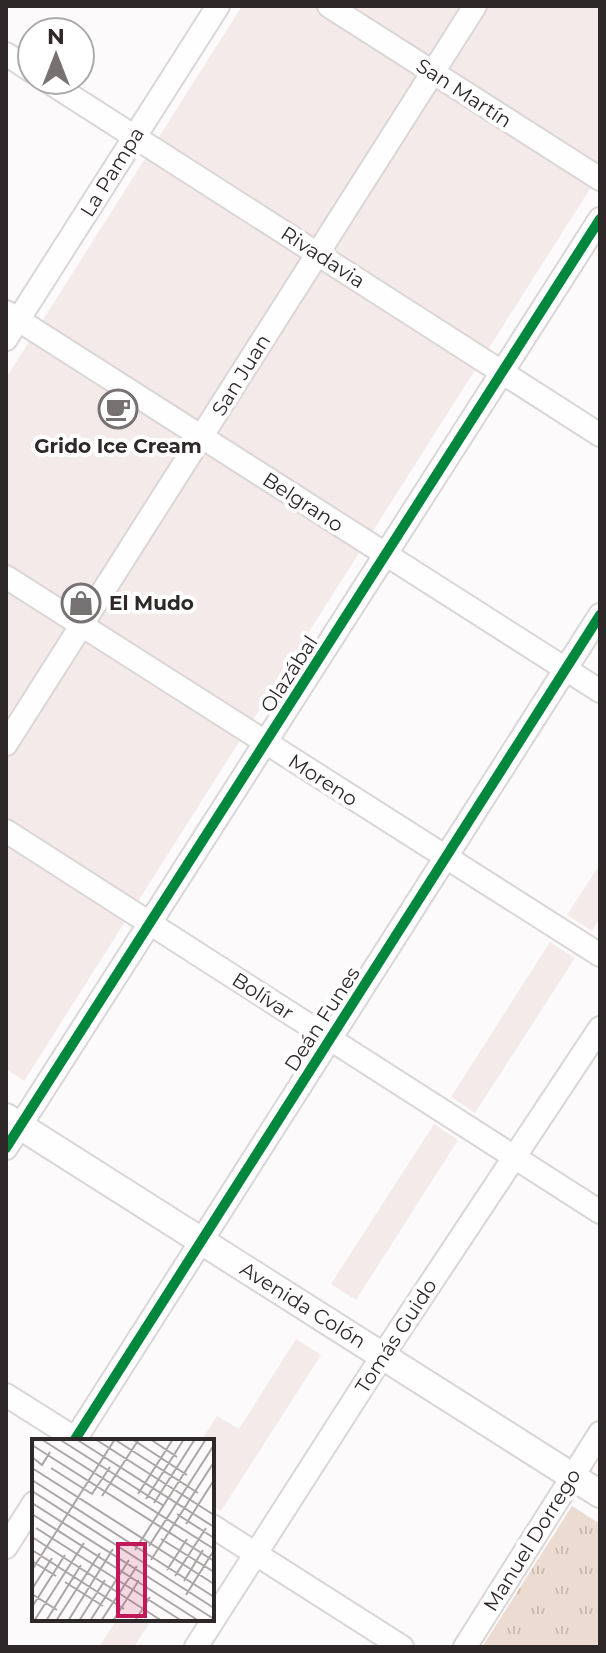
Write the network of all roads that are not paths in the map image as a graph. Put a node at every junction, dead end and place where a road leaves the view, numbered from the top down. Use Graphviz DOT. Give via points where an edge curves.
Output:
graph roads {
  1 [pos="218,6"];
  2 [pos="329,6"];
  3 [pos="475,6"];
  4 [pos="433,73"];
  5 [pos="71,96"];
  6 [pos="135,136"];
  7 [pos="600,179"];
  8 [pos="600,219"];
  9 [pos="318,254"];
  10 [pos="12,316"];
  11 [pos="6,339"];
  12 [pos="503,372"];
  13 [pos="600,435"];
  14 [pos="202,437"];
  15 [pos="387,555"];
  16 [pos="6,577"];
  17 [pos="600,615"];
  18 [pos="81,626"];
  19 [pos="566,669"];
  20 [pos="600,691"];
  21 [pos="265,743"];
  22 [pos="6,744"];
  23 [pos="6,831"];
  24 [pos="445,858"];
  25 [pos="150,923"];
  26 [pos="600,955"];
  27 [pos="600,1028"];
  28 [pos="331,1039"];
  29 [pos="11,1130"];
  30 [pos="515,1157"];
  31 [pos="600,1212"];
  32 [pos="201,1240"];
  33 [pos="383,1355"];
  34 [pos="6,1395"];
  35 [pos="600,1433"];
  36 [pos="74,1439"];
  37 [pos="77,1439"];
  38 [pos="572,1476"];
  39 [pos="600,1494"];
  40 [pos="32,1506"];
  41 [pos="214,1527"];
  42 [pos="6,1547"];
  43 [pos="256,1554"];
  44 [pos="214,1619"];
  45 [pos="213,1621"];
  46 [pos="196,1647"];
  47 [pos="402,1647"];
  48 [pos="465,1647"];
  1 -- 6 [label="street, La Pampa"];
  2 -- 4 [label="street, San Martín"];
  3 -- 4 [label="street, San Juan"];
  4 -- 7 [label="street, San Martín"];
  4 -- 9 [label="street, San Juan"];
  5 -- 6 [label="street, Rivadavia"];
  6 -- 9 [label="street, Rivadavia"];
  6 -- 10 [label="street, La Pampa"];
  8 -- 12 [label="street, Olazábal"];
  9 -- 12 [label="street, Rivadavia"];
  9 -- 14 [label="street, San Juan"];
  10 -- 11 [label="street, La Pampa"];
  10 -- 14 [label="street, Belgrano"];
  12 -- 13 [label="street, Rivadavia"];
  12 -- 15 [label="street, Olazábal"];
  14 -- 15 [label="street, Belgrano"];
  14 -- 18 [label="street, San Juan"];
  15 -- 19 [label="street, Belgrano"];
  15 -- 21 [label="street, Olazábal"];
  16 -- 18 [label="street, Moreno"];
  17 -- 19 [label="street, Deán Funes"];
  18 -- 21 [label="street, Moreno"];
  18 -- 22 [label="street, San Juan"];
  19 -- 20 [label="street, Belgrano"];
  19 -- 24 [label="street, Deán Funes"];
  21 -- 24 [label="street, Moreno"];
  21 -- 25 [label="street, Olazábal"];
  23 -- 25 [label="street, Bolívar"];
  24 -- 26 [label="street, Moreno"];
  24 -- 28 [label="street, Deán Funes"];
  25 -- 28 [label="street, Bolívar"];
  25 -- 29 [label="street, Olazábal"];
  27 -- 30 [label="street, Tomás Guido"];
  28 -- 30 [label="street, Bolívar"];
  28 -- 32 [label="street, Deán Funes"];
  29 -- 32 [label="main road, Avenida Colón"];
  30 -- 31 [label="street, Bolívar"];
  30 -- 33 [label="street, Tomás Guido"];
  32 -- 33 [label="main road, Avenida Colón"];
  32 -- 37 [label="street, Deán Funes"];
  33 -- 38 [label="main road, Avenida Colón"];
  33 -- 43 [label="street, Tomás Guido"];
  34 -- 36 [label="street"];
  35 -- 38 [label="street, Manuel Dorrego"];
  38 -- 39 [label="main road, Avenida Colón"];
  38 -- 48 [label="street, Manuel Dorrego"];
  40 -- 42 [label="street"];
  41 -- 43 [label="street"];
  43 -- 44 [label="street, Tomás Guido"];
  43 -- 47 [label="street"];
  45 -- 46 [label="street, Tomás Guido"];
}
